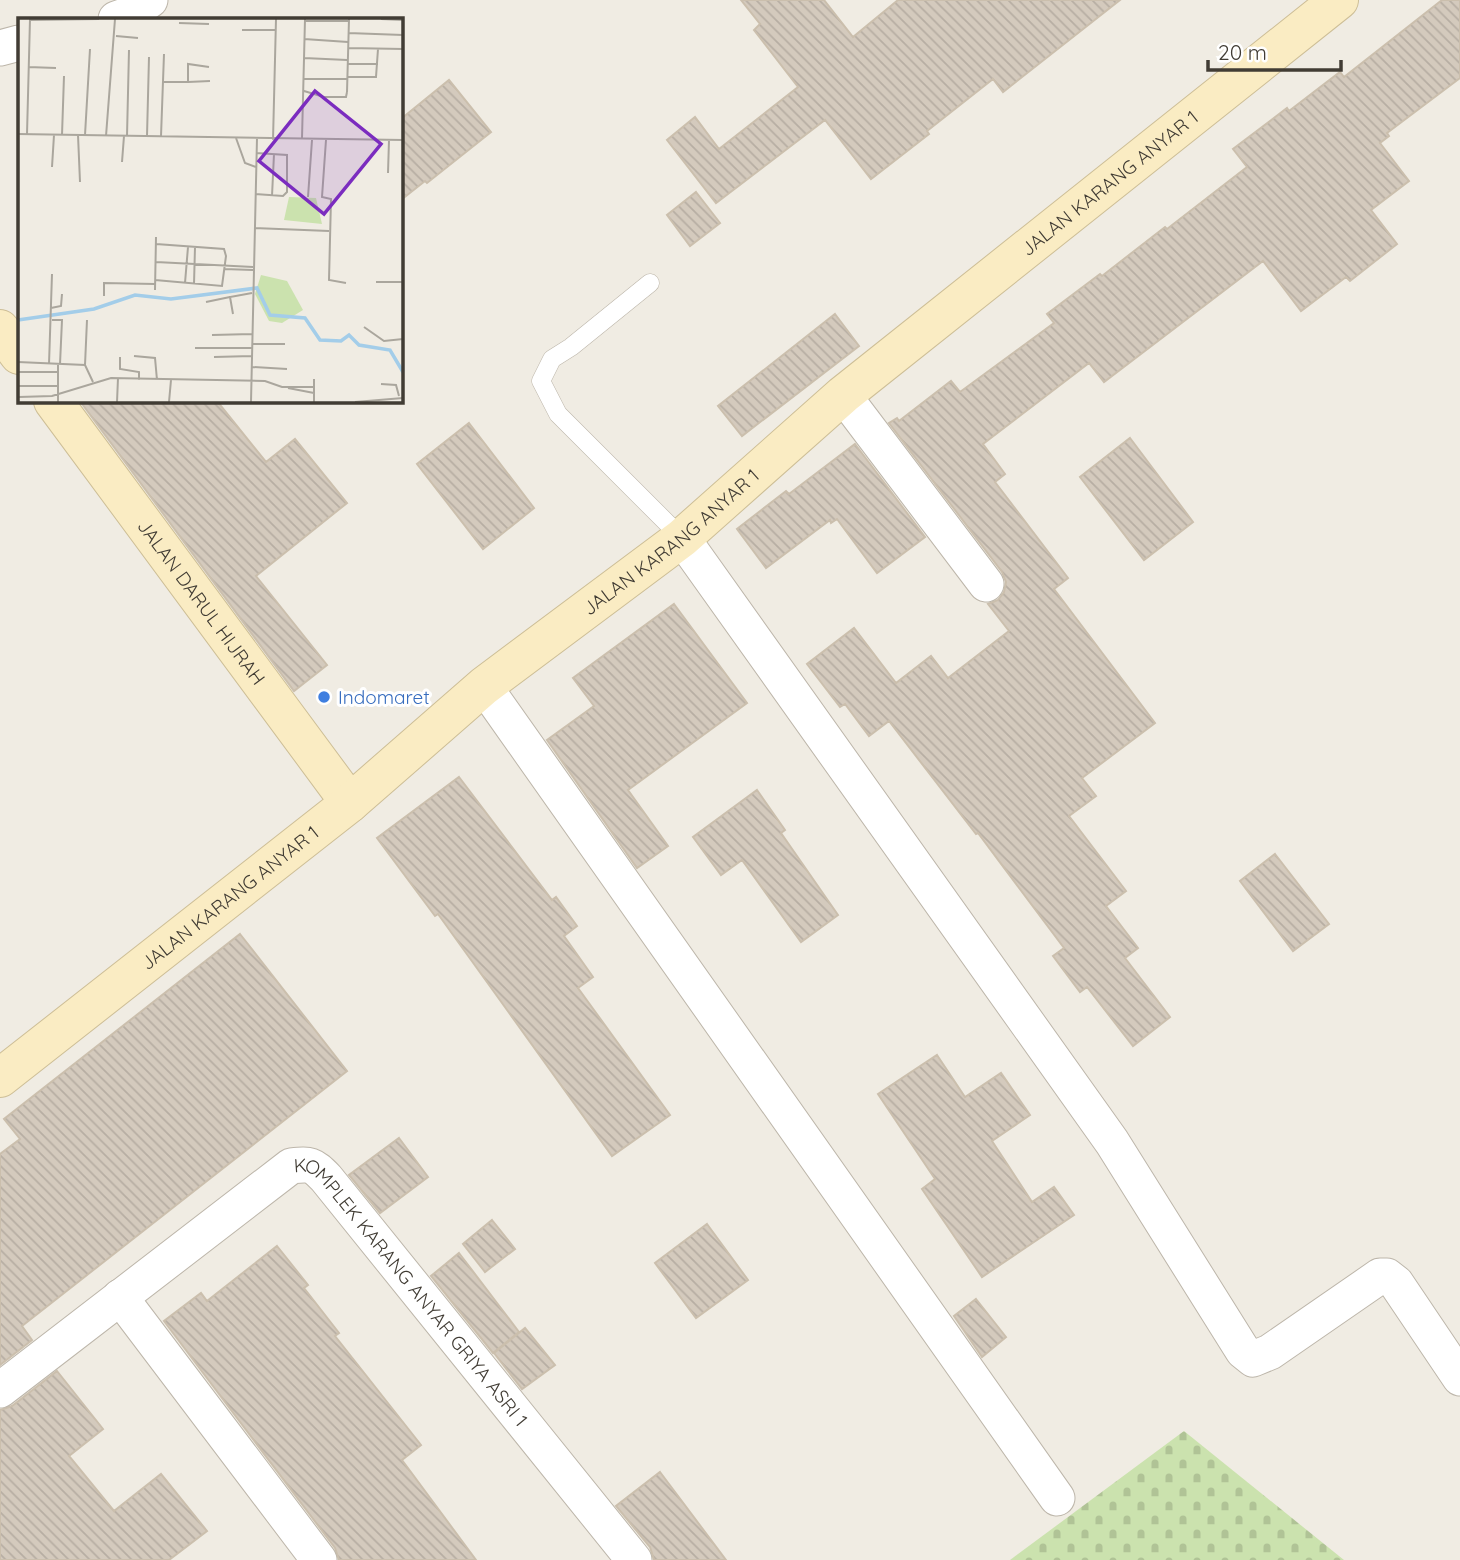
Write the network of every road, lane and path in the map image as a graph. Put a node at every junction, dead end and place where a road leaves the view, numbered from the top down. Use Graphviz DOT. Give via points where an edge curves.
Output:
graph roads {
  1 [pos="150,0"];
  2 [pos="1339,0"];
  3 [pos="119,18"];
  4 [pos="18,43"];
  5 [pos="0,48"];
  6 [pos="650,283"];
  7 [pos="0,329"];
  8 [pos="18,354"];
  9 [pos="843,395"];
  10 [pos="54,402"];
  11 [pos="682,538"];
  12 [pos="986,584"];
  13 [pos="484,686"];
  14 [pos="350,803"];
  15 [pos="0,1078"];
  16 [pos="120,1297"];
  17 [pos="1460,1378"];
  18 [pos="0,1390"];
  19 [pos="1057,1498"];
  20 [pos="319,1560"];
  21 [pos="634,1560"];
  1 -- 3 [label="street"];
  2 -- 9 [label="main road, JALAN KARANG ANYAR 1"];
  4 -- 5 [label="street"];
  6 -- 11 [label="lane" via="552,359 541,381 558,414"];
  7 -- 8 [label="main road"];
  9 -- 11 [label="main road, JALAN KARANG ANYAR 1"];
  9 -- 12 [label="street"];
  10 -- 14 [label="main road, JALAN DARUL HIJRAH"];
  11 -- 13 [label="main road, JALAN KARANG ANYAR 1"];
  11 -- 17 [label="street" via="1112,1142 1242,1351 1253,1359 1270,1352 1380,1276 1387,1276"];
  13 -- 14 [label="main road, JALAN KARANG ANYAR 1"];
  13 -- 19 [label="street"];
  14 -- 15 [label="main road, JALAN KARANG ANYAR 1"];
  16 -- 18 [label="street, KOMPLEK KARANG ANYAR GRIYA ASRI 1"];
  16 -- 20 [label="street"];
  16 -- 21 [label="street, KOMPLEK KARANG ANYAR GRIYA ASRI 1" via="290,1167 314,1166"];
}
